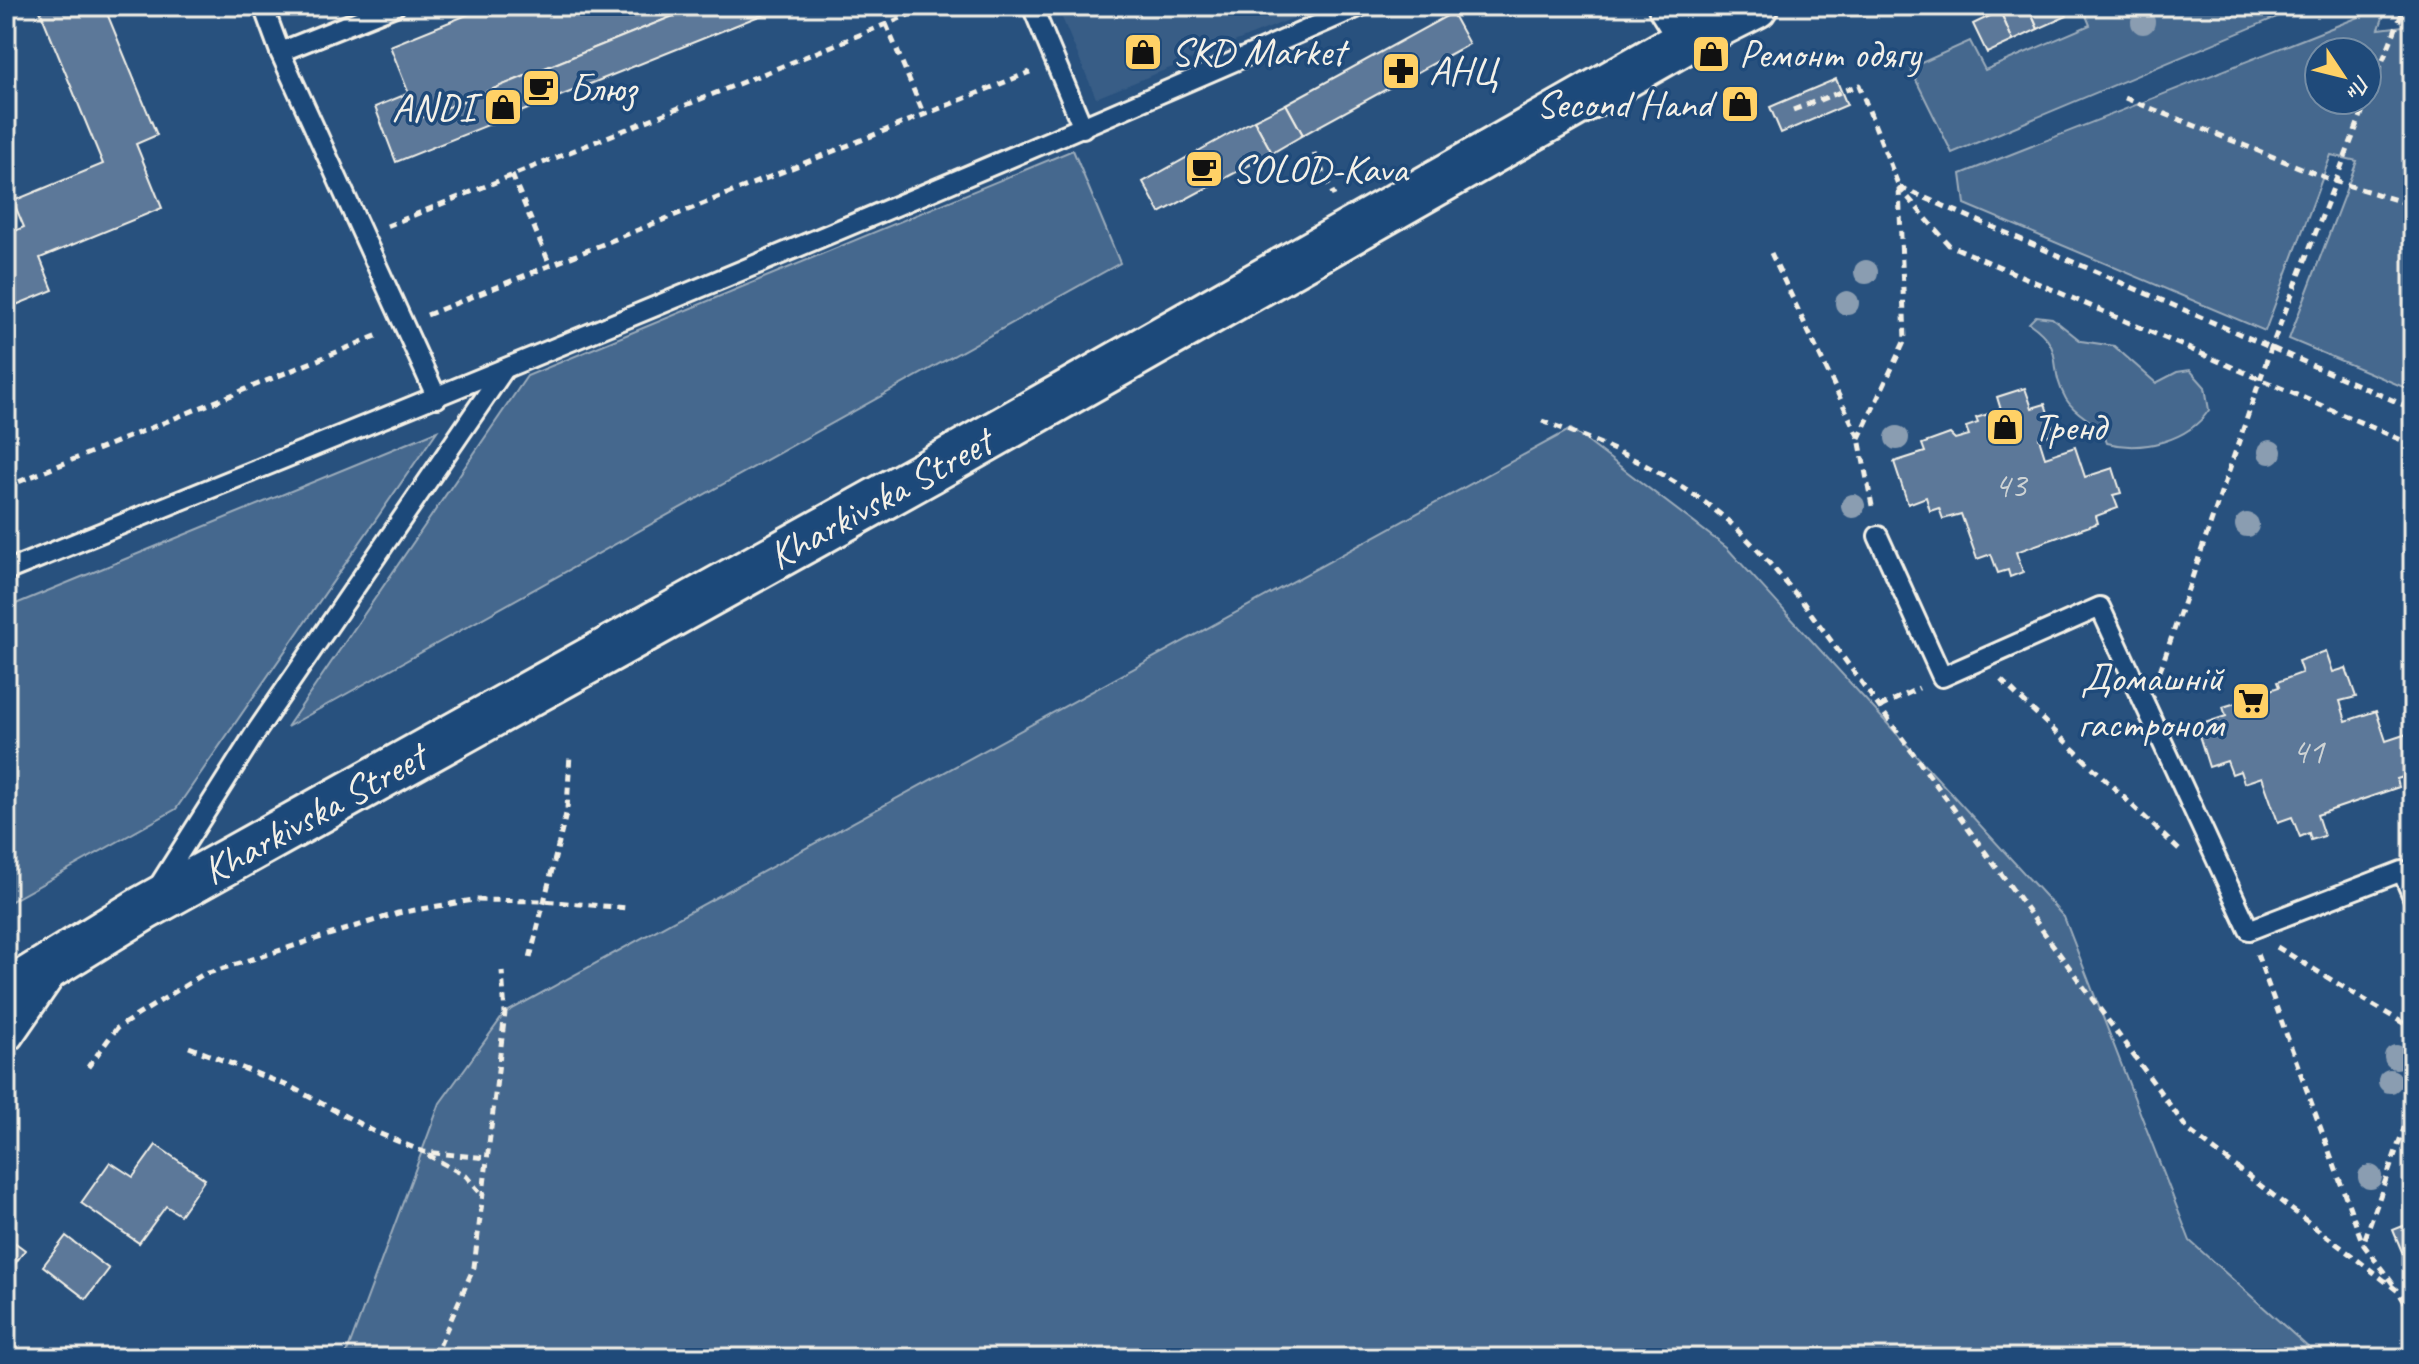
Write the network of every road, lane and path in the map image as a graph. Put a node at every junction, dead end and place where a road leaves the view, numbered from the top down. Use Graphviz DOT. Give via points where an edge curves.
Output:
graph roads {
  1 [pos="263,6"];
  2 [pos="395,6"];
  3 [pos="931,6"];
  4 [pos="1032,6"];
  5 [pos="1361,6"];
  6 [pos="1755,6"];
  7 [pos="2405,6"];
  8 [pos="1681,22"];
  9 [pos="886,24"];
  10 [pos="280,52"];
  11 [pos="2383,60"];
  12 [pos="1056,61"];
  13 [pos="2125,98"];
  14 [pos="1793,110"];
  15 [pos="924,115"];
  16 [pos="2360,116"];
  17 [pos="1083,128"];
  18 [pos="512,175"];
  19 [pos="2334,181"];
  20 [pos="1899,187"];
  21 [pos="2413,205"];
  22 [pos="364,235"];
  23 [pos="1771,253"];
  24 [pos="550,265"];
  25 [pos="404,324"];
  26 [pos="2271,348"];
  27 [pos="503,371"];
  28 [pos="2261,379"];
  29 [pos="437,398"];
  30 [pos="2413,409"];
  31 [pos="1542,421"];
  32 [pos="1859,438"];
  33 [pos="2413,445"];
  34 [pos="6,487"];
  35 [pos="1878,536"];
  36 [pos="6,571"];
  37 [pos="1980,660"];
  38 [pos="1942,677"];
  39 [pos="1880,707"];
  40 [pos="2147,709"];
  41 [pos="570,753"];
  42 [pos="2181,851"];
  43 [pos="2413,897"];
  44 [pos="543,901"];
  45 [pos="144,908"];
  46 [pos="627,908"];
  47 [pos="2249,930"];
  48 [pos="530,958"];
  49 [pos="52,967"];
  50 [pos="502,971"];
  51 [pos="6,993"];
  52 [pos="2413,1029"];
  53 [pos="6,1034"];
  54 [pos="189,1047"];
  55 [pos="88,1067"];
  56 [pos="2413,1103"];
  57 [pos="424,1152"];
  58 [pos="487,1158"];
  59 [pos="482,1195"];
  60 [pos="2363,1244"];
  61 [pos="2398,1291"];
  62 [pos="2413,1316"];
  63 [pos="434,1358"];
  1 -- 10 [label="lane"];
  2 -- 10 [label="lane"];
  3 -- 9 [label="path"];
  4 -- 12 [label="lane"];
  5 -- 17 [label="lane"];
  6 -- 8 [label="main road, Kharkivska Street"];
  7 -- 11 [label="path"];
  8 -- 45 [label="main road, Kharkivska Street" via="930,471"];
  9 -- 15 [label="path"];
  9 -- 18 [label="path"];
  10 -- 22 [label="lane"];
  12 -- 15 [label="path"];
  12 -- 17 [label="lane"];
  13 -- 19 [label="path"];
  14 -- 20 [label="path" via="1859,85"];
  15 -- 24 [label="path"];
  16 -- 19 [label="path"];
  17 -- 27 [label="lane"];
  18 -- 22 [label="path"];
  18 -- 24 [label="path"];
  19 -- 21 [label="path"];
  19 -- 26 [label="path"];
  20 -- 26 [label="path"];
  20 -- 28 [label="path" via="1949,245"];
  20 -- 32 [label="path" via="1905,340"];
  22 -- 25 [label="lane"];
  23 -- 32 [label="path"];
  24 -- 25 [label="path"];
  25 -- 29 [label="lane"];
  25 -- 34 [label="path"];
  26 -- 28 [label="path"];
  26 -- 30 [label="path"];
  27 -- 29 [label="lane"];
  27 -- 45 [label="lane" via="254,735"];
  28 -- 33 [label="path"];
  28 -- 40 [label="path"];
  29 -- 36 [label="lane"];
  31 -- 39 [label="path" via="1664,474 1736,528 1802,601"];
  32 -- 35 [label="path"];
  35 -- 38 [label="lane"];
  37 -- 38 [label="lane"];
  37 -- 40 [label="lane" via="2100,607"];
  37 -- 42 [label="path"];
  38 -- 39 [label="path"];
  39 -- 61 [label="path" via="2188,1130"];
  40 -- 47 [label="lane"];
  41 -- 44 [label="path" via="567,810"];
  43 -- 47 [label="lane" via="2402,871"];
  44 -- 46 [label="path"];
  44 -- 48 [label="path"];
  44 -- 55 [label="path" via="473,900 398,913 202,975 117,1028"];
  45 -- 49 [label="main road, Kharkivska Street"];
  47 -- 52 [label="path"];
  47 -- 60 [label="path"];
  49 -- 51 [label="main road, Kharkivska Street"];
  49 -- 53 [label="street"];
  50 -- 58 [label="path" via="505,1013"];
  54 -- 57 [label="path" via="293,1088"];
  56 -- 60 [label="path"];
  57 -- 58 [label="path"];
  57 -- 59 [label="path" via="466,1176"];
  58 -- 59 [label="path"];
  59 -- 63 [label="path" via="474,1267"];
  60 -- 61 [label="path"];
  61 -- 62 [label="path"];
}
